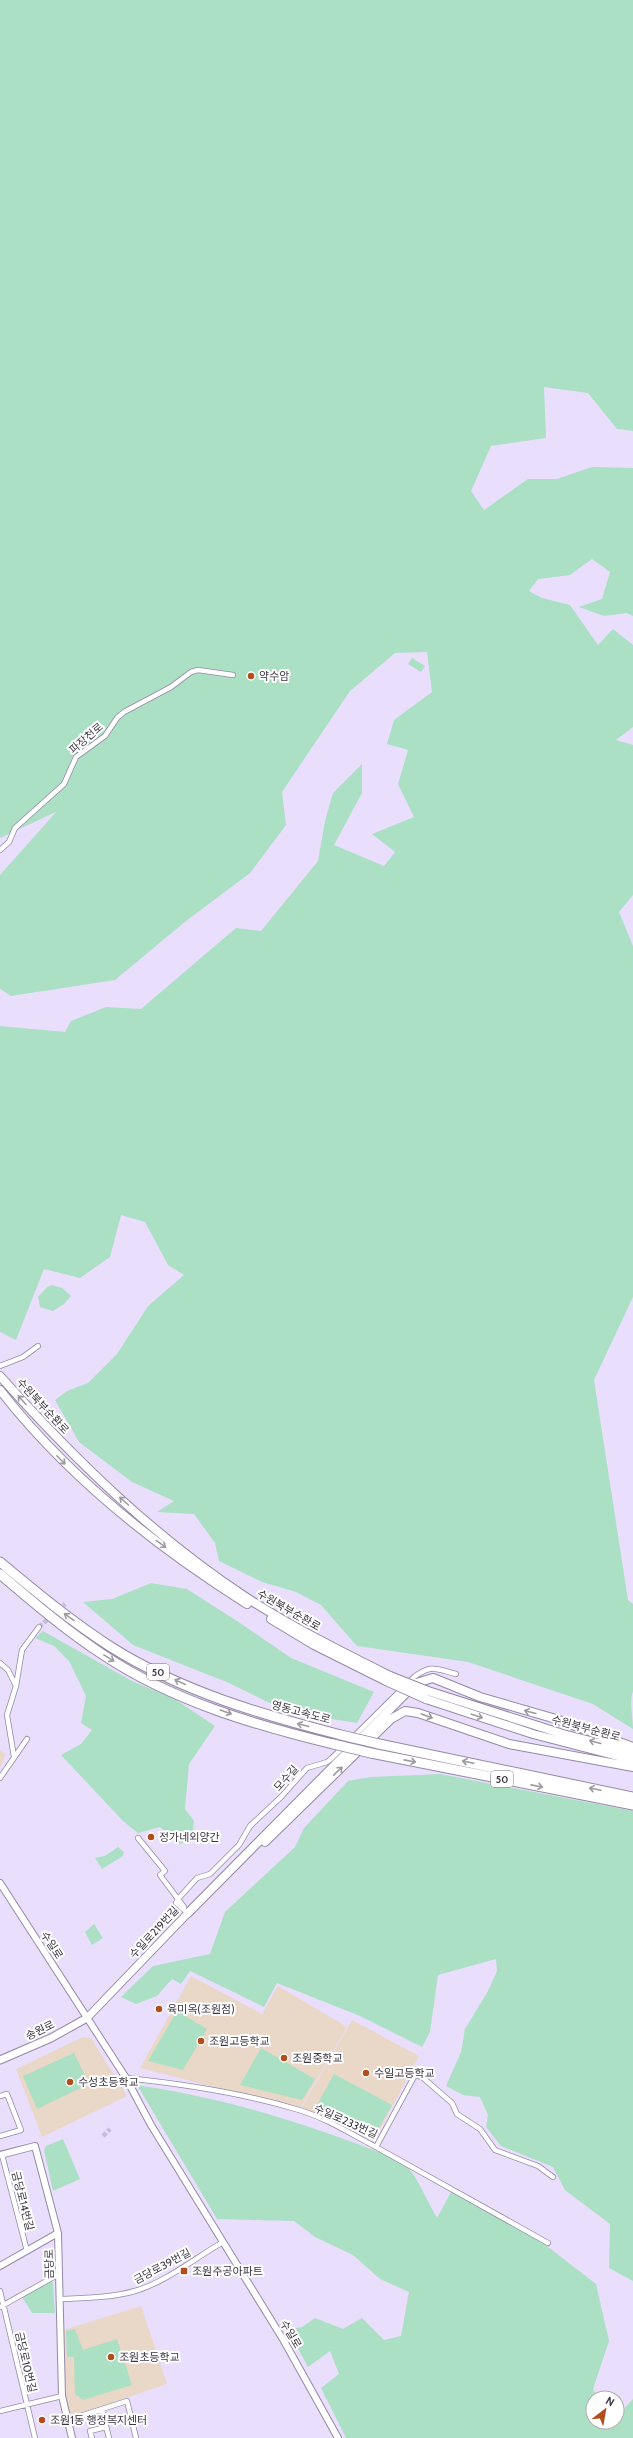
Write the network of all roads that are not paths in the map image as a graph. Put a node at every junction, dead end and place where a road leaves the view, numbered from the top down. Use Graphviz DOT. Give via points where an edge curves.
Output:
graph roads {
  1 [pos="233,675"];
  2 [pos="0,850"];
  3 [pos="38,1346"];
  4 [pos="0,1366"];
  5 [pos="0,1376"];
  6 [pos="0,1390"];
  7 [pos="0,1562"];
  8 [pos="0,1574"];
  9 [pos="39,1628"];
  10 [pos="0,1663"];
  11 [pos="456,1674"];
  12 [pos="388,1678"];
  13 [pos="16,1686"];
  14 [pos="27,1739"];
  15 [pos="633,1747"];
  16 [pos="633,1752"];
  17 [pos="14,1757"];
  18 [pos="633,1760"];
  19 [pos="633,1768"];
  20 [pos="0,1778"];
  21 [pos="633,1797"];
  22 [pos="633,1806"];
  23 [pos="138,1838"];
  24 [pos="0,1883"];
  25 [pos="178,1899"];
  26 [pos="188,1913"];
  27 [pos="87,2018"];
  28 [pos="0,2060"];
  29 [pos="126,2078"];
  30 [pos="0,2096"];
  31 [pos="0,2136"];
  32 [pos="376,2147"];
  33 [pos="1,2155"];
  34 [pos="553,2177"];
  35 [pos="58,2233"];
  36 [pos="223,2242"];
  37 [pos="548,2243"];
  38 [pos="26,2251"];
  39 [pos="0,2266"];
  40 [pos="59,2274"];
  41 [pos="0,2291"];
  42 [pos="59,2299"];
  43 [pos="2,2306"];
  44 [pos="62,2396"];
  45 [pos="27,2406"];
  46 [pos="102,2410"];
  47 [pos="0,2411"];
  48 [pos="68,2420"];
  49 [pos="106,2427"];
  50 [pos="34,2438"];
  51 [pos="72,2438"];
  52 [pos="92,2438"];
  53 [pos="109,2438"];
  54 [pos="136,2438"];
  55 [pos="338,2438"];
  1 -- 2 [label="street, 파장천로" via="198,670 191,672 153,698 124,712 105,736 76,757 64,784 15,828 9,842"];
  3 -- 4 [label="street"];
  12 -- 5 [label="highway, 수원북부순환로, one-way" via="278,1617 205,1568 160,1533 87,1468"];
  6 -- 12 [label="highway, 수원북부순환로, one-way" via="49,1448 80,1478 155,1540 233,1595 314,1645"];
  21 -- 7 [label="highway, 영동고속도로 / 50, one-way, bridge" via="341,1735 273,1718 199,1691 112,1648 54,1607"];
  8 -- 22 [label="highway, 영동고속도로 / 50, one-way, bridge" via="46,1613 106,1657 157,1685 198,1703 272,1729 333,1744"];
  9 -- 13 [label="street" via="22,1650"];
  10 -- 13 [label="street" via="8,1670"];
  11 -- 25 [label="street, 모수길" via="433,1667 414,1677 332,1758 307,1768 250,1826 238,1845 210,1874 198,1878"];
  16 -- 12 [label="highway, 수원북부순환로, one-way, bridge" via="563,1734"];
  12 -- 18 [label="highway, 수원북부순환로, one-way, bridge" via="426,1700 533,1734"];
  13 -- 17 [label="street" via="7,1715"];
  14 -- 17 [label="street"];
  15 -- 26 [label="highway, one-way" via="556,1719 480,1697 433,1678 416,1683"];
  17 -- 20 [label="street"];
  26 -- 19 [label="highway, one-way" via="196,1909 391,1719 405,1711 418,1713 509,1744"];
  23 -- 25 [label="street, 수일로219번길" via="165,1871 160,1875"];
  24 -- 27 [label="street, 수일로"];
  25 -- 26 [label="street, 수일로219번길"];
  26 -- 27 [label="main road, 수일로219번길"];
  27 -- 28 [label="main road, 송원로" via="51,2038"];
  27 -- 29 [label="street, 수일로"];
  29 -- 32 [label="street, 수일로233번길" via="183,2084 300,2111 339,2127"];
  29 -- 36 [label="street, 수일로"];
  30 -- 31 [label="street" via="7,2094 20,2130"];
  32 -- 34 [label="street, 수일로233번길" via="415,2074 452,2103 457,2114 480,2129 495,2150 538,2166"];
  32 -- 37 [label="street"];
  33 -- 35 [label="street, 금당로" via="35,2146"];
  33 -- 38 [label="street, 금당로14번길"];
  35 -- 38 [label="street"];
  35 -- 40 [label="street, 금당로"];
  36 -- 42 [label="street, 금당로39번길" via="159,2280 136,2290 106,2297"];
  36 -- 55 [label="street, 수일로" via="284,2341"];
  38 -- 39 [label="street"];
  40 -- 42 [label="street, 금당로"];
  40 -- 43 [label="street"];
  41 -- 43 [label="street, 금당로10번길"];
  42 -- 44 [label="street, 금당로"];
  43 -- 45 [label="street, 금당로10번길"];
  44 -- 45 [label="street"];
  44 -- 48 [label="street, 금당로"];
  45 -- 47 [label="street"];
  45 -- 50 [label="street, 금당로10번길"];
  46 -- 48 [label="street"];
  46 -- 49 [label="street"];
  46 -- 54 [label="street" via="127,2401"];
  48 -- 51 [label="street, 금당로"];
  49 -- 52 [label="street" via="90,2431"];
  49 -- 53 [label="street"];
}
